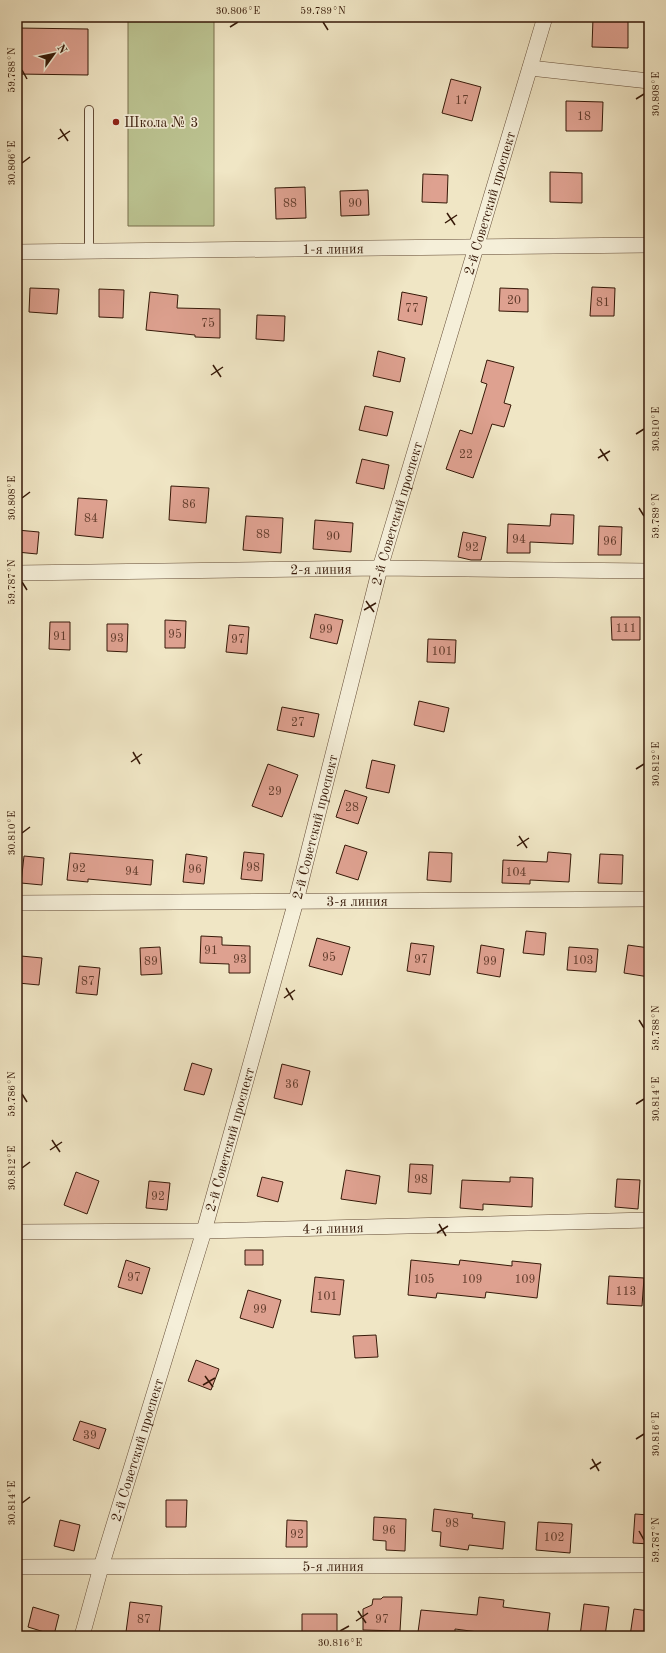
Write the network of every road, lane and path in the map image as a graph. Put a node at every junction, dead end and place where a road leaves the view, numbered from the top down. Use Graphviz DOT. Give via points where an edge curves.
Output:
graph roads {
  1 [pos="545,17"];
  2 [pos="530,68"];
  3 [pos="649,81"];
  4 [pos="89,110"];
  5 [pos="649,245"];
  6 [pos="476,246"];
  7 [pos="17,252"];
  8 [pos="89,252"];
  9 [pos="380,568"];
  10 [pos="649,570"];
  11 [pos="17,573"];
  12 [pos="649,899"];
  13 [pos="296,901"];
  14 [pos="17,903"];
  15 [pos="649,1220"];
  16 [pos="204,1231"];
  17 [pos="17,1232"];
  18 [pos="649,1565"];
  19 [pos="17,1567"];
  20 [pos="101,1567"];
  21 [pos="82,1636"];
  1 -- 2 [label="street, 2-й Советский проспект"];
  2 -- 3 [label="street"];
  2 -- 6 [label="street, 2-й Советский проспект"];
  4 -- 8 [label="lane"];
  5 -- 6 [label="street, 1-я линия"];
  6 -- 8 [label="street, 1-я линия"];
  6 -- 9 [label="street, 2-й Советский проспект"];
  7 -- 8 [label="street, 1-я линия"];
  9 -- 10 [label="street, 2-я линия"];
  9 -- 11 [label="street, 2-я линия"];
  9 -- 13 [label="street, 2-й Советский проспект"];
  12 -- 13 [label="street, 3-я линия"];
  13 -- 14 [label="street, 3-я линия"];
  13 -- 16 [label="street, 2-й Советский проспект"];
  15 -- 16 [label="street, 4-я линия"];
  16 -- 17 [label="street, 4-я линия"];
  16 -- 20 [label="street, 2-й Советский проспект"];
  18 -- 20 [label="street, 5-я линия"];
  19 -- 20 [label="street, 5-я линия"];
  20 -- 21 [label="street, 2-й Советский проспект"];
}
